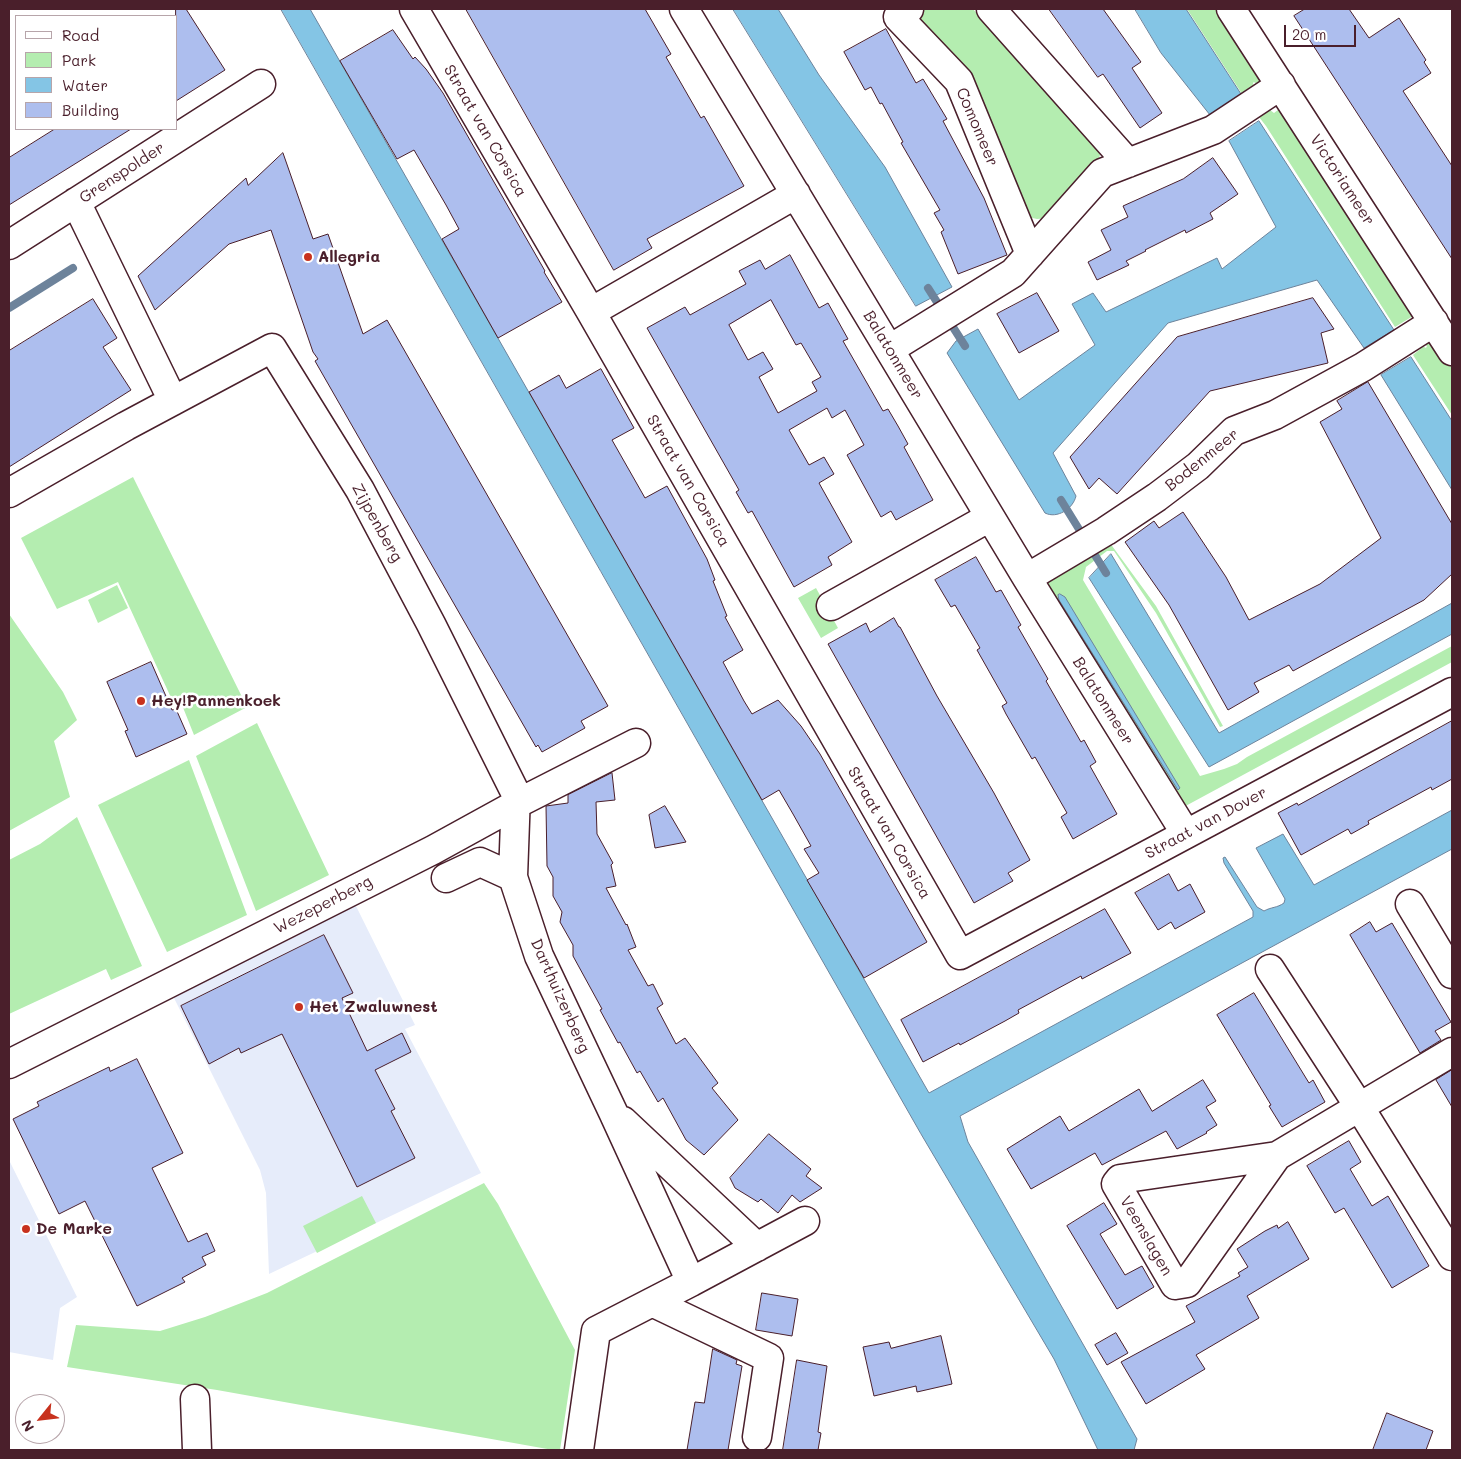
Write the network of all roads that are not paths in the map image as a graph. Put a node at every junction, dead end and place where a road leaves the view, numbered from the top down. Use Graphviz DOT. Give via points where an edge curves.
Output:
graph roads {
  1 [pos="414,9"];
  2 [pos="684,9"];
  3 [pos="991,9"];
  4 [pos="1231,9"];
  5 [pos="899,12"];
  6 [pos="261,84"];
  7 [pos="1271,92"];
  8 [pos="1128,163"];
  9 [pos="796,194"];
  10 [pos="76,202"];
  11 [pos="9,245"];
  12 [pos="1030,254"];
  13 [pos="591,312"];
  14 [pos="1426,328"];
  15 [pos="890,349"];
  16 [pos="1452,351"];
  17 [pos="172,401"];
  18 [pos="9,493"];
  19 [pos="990,517"];
  20 [pos="1027,578"];
  21 [pos="831,606"];
  22 [pos="1452,692"];
  23 [pos="636,743"];
  24 [pos="516,805"];
  25 [pos="1186,834"];
  26 [pos="513,877"];
  27 [pos="446,878"];
  28 [pos="1410,904"];
  29 [pos="960,955"];
  30 [pos="1270,968"];
  31 [pos="1452,974"];
  32 [pos="1452,1052"];
  33 [pos="9,1064"];
  34 [pos="1360,1108"];
  35 [pos="613,1112"];
  36 [pos="1277,1156"];
  37 [pos="805,1221"];
  38 [pos="757,1246"];
  39 [pos="1452,1256"];
  40 [pos="691,1282"];
  41 [pos="652,1302"];
  42 [pos="195,1399"];
  43 [pos="757,1437"];
  44 [pos="197,1450"];
  45 [pos="579,1450"];
  1 -- 13 [label="street, Straat van Corsica"];
  2 -- 9 [label="street, Balatonmeer"];
  3 -- 8 [label="street"];
  4 -- 7 [label="street, Victoriameer"];
  5 -- 12 [label="street, Comomeer" via="959,82"];
  6 -- 10 [label="street, Grenspolder"];
  7 -- 8 [label="street" via="1213,130"];
  7 -- 14 [label="street, Victoriameer"];
  8 -- 12 [label="street" via="1102,173"];
  9 -- 13 [label="street"];
  9 -- 15 [label="street, Balatonmeer"];
  10 -- 11 [label="street, Grenspolder"];
  10 -- 17 [label="street"];
  12 -- 15 [label="street" via="1013,273"];
  13 -- 29 [label="street, Straat van Corsica"];
  14 -- 16 [label="street, Victoriameer"];
  14 -- 20 [label="street, Bodenmeer" via="1275,416 1234,431 1198,466 1157,497"];
  15 -- 19 [label="street, Balatonmeer"];
  17 -- 18 [label="street, Zijpenberg"];
  17 -- 24 [label="street, Zijpenberg" via="272,348 360,490 516,794"];
  19 -- 20 [label="street, Balatonmeer"];
  19 -- 21 [label="street"];
  20 -- 25 [label="street, Balatonmeer"];
  22 -- 25 [label="street, Straat van Dover"];
  23 -- 24 [label="street, Wezeperberg"];
  24 -- 26 [label="street, Darthuizerberg"];
  24 -- 33 [label="street, Wezeperberg"];
  25 -- 29 [label="street, Straat van Dover"];
  26 -- 27 [label="street" via="480,862"];
  26 -- 35 [label="street, Darthuizerberg" via="539,956"];
  28 -- 31 [label="street"];
  30 -- 34 [label="street"];
  32 -- 34 [label="street, Veenslagen"];
  34 -- 36 [label="street, Veenslagen"];
  34 -- 39 [label="street"];
  35 -- 38 [label="street, Darthuizerberg"];
  35 -- 40 [label="street, Darthuizerberg"];
  36 -- 36 [label="street, Veenslagen" via="1120,1179 1116,1184 1176,1285 1187,1283"];
  37 -- 38 [label="street"];
  38 -- 40 [label="street"];
  40 -- 41 [label="street"];
  41 -- 43 [label="street" via="769,1358"];
  41 -- 45 [label="street" via="596,1331"];
  42 -- 44 [label="street"];
}
